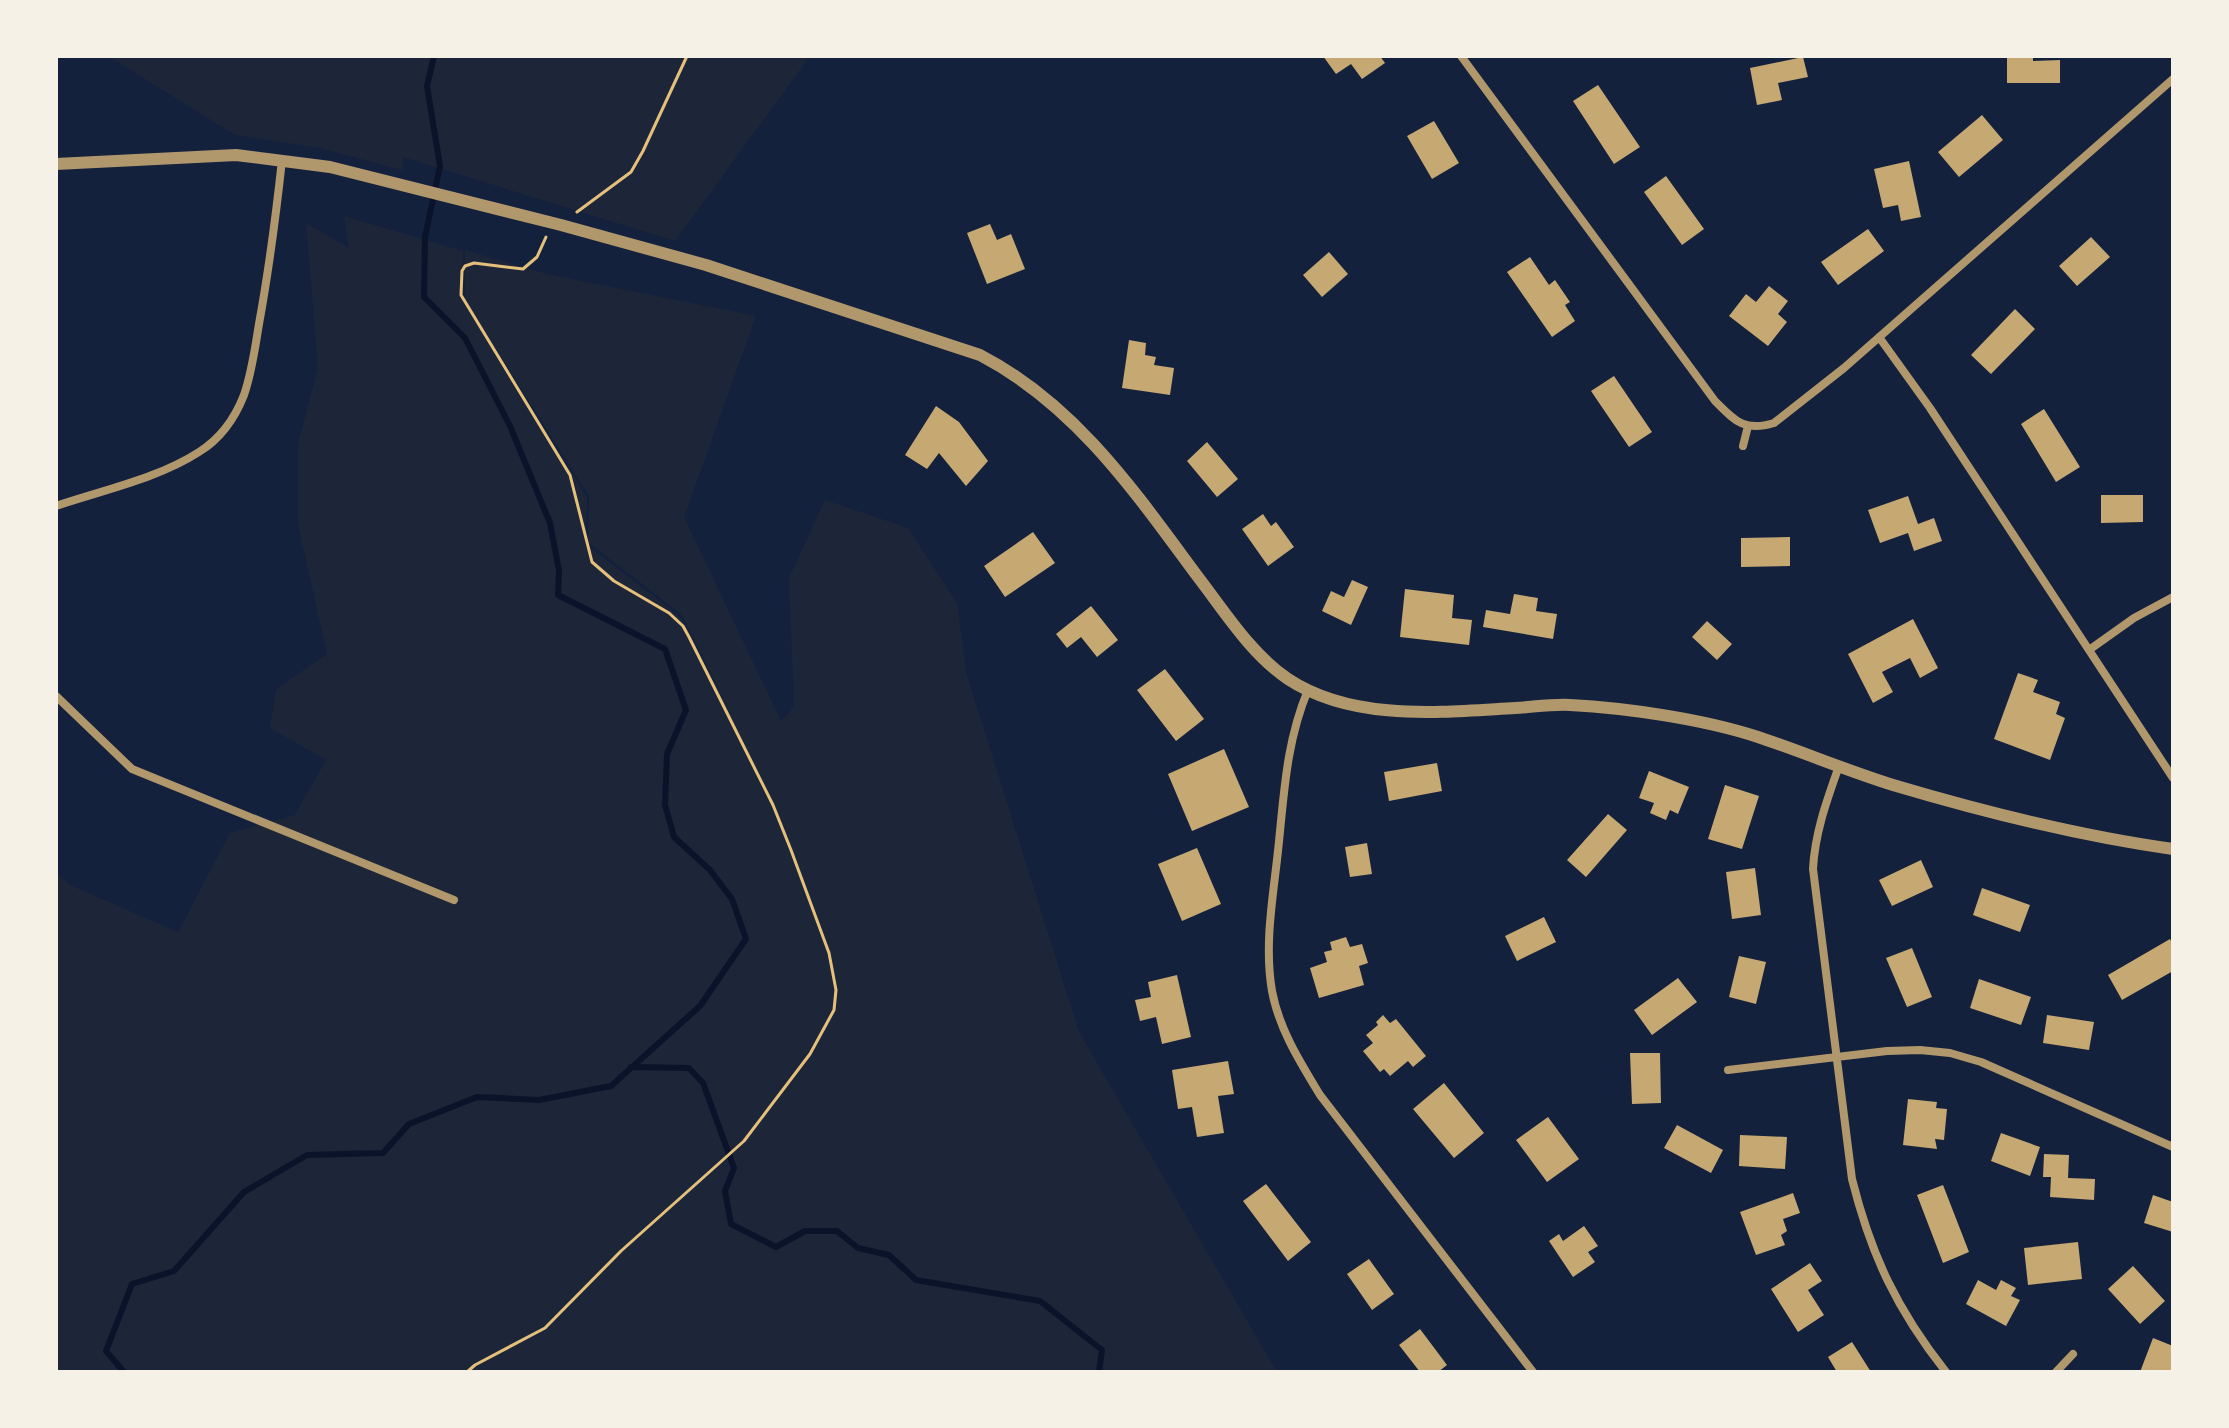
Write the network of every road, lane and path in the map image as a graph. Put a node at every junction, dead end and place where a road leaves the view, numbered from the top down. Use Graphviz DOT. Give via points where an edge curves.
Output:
graph roads {
  1 [pos="687,56"];
  2 [pos="1461,56"];
  3 [pos="2173,79"];
  4 [pos="282,160"];
  5 [pos="56,164"];
  6 [pos="561,225"];
  7 [pos="1879,337"];
  8 [pos="1748,426"];
  9 [pos="1743,446"];
  10 [pos="56,506"];
  11 [pos="2173,597"];
  12 [pos="2089,650"];
  13 [pos="1308,690"];
  14 [pos="56,696"];
  15 [pos="1839,766"];
  16 [pos="2173,778"];
  17 [pos="2173,849"];
  18 [pos="454,900"];
  19 [pos="1836,1057"];
  20 [pos="1728,1070"];
  21 [pos="2173,1147"];
  22 [pos="2073,1354"];
  23 [pos="467,1372"];
  24 [pos="1533,1372"];
  25 [pos="1946,1372"];
  26 [pos="2056,1372"];
  1 -- 6 [label="path" via="631,172"];
  2 -- 8 [label="street" via="1700,381 1734,420"];
  3 -- 7 [label="street"];
  4 -- 5 [label="street" via="210,155"];
  4 -- 6 [label="street" via="330,167"];
  4 -- 10 [label="street" via="251,371 230,422 200,452 172,466"];
  6 -- 13 [label="street" via="943,341 1012,371 1086,434 1241,634 1270,664"];
  6 -- 23 [label="path" via="523,269 465,266 461,295 570,475 592,562 669,613 689,637 773,805 820,926 836,990 825,1027 739,1146 545,1328"];
  7 -- 8 [label="street" via="1774,423"];
  7 -- 12 [label="street"];
  8 -- 9 [label="street"];
  11 -- 12 [label="street"];
  12 -- 16 [label="street"];
  13 -- 15 [label="street" via="1330,699 1400,710 1568,705 1683,719 1757,737"];
  13 -- 24 [label="street" via="1291,736 1270,926 1269,966 1280,1019 1320,1095"];
  14 -- 18 [label="street" via="132,769"];
  15 -- 17 [label="street" via="2050,825"];
  15 -- 19 [label="street" via="1820,820 1813,869"];
  19 -- 20 [label="street"];
  19 -- 21 [label="street" via="1887,1051 1950,1053"];
  19 -- 25 [label="street" via="1862,1221 1894,1297"];
  22 -- 26 [label="street"];
}
